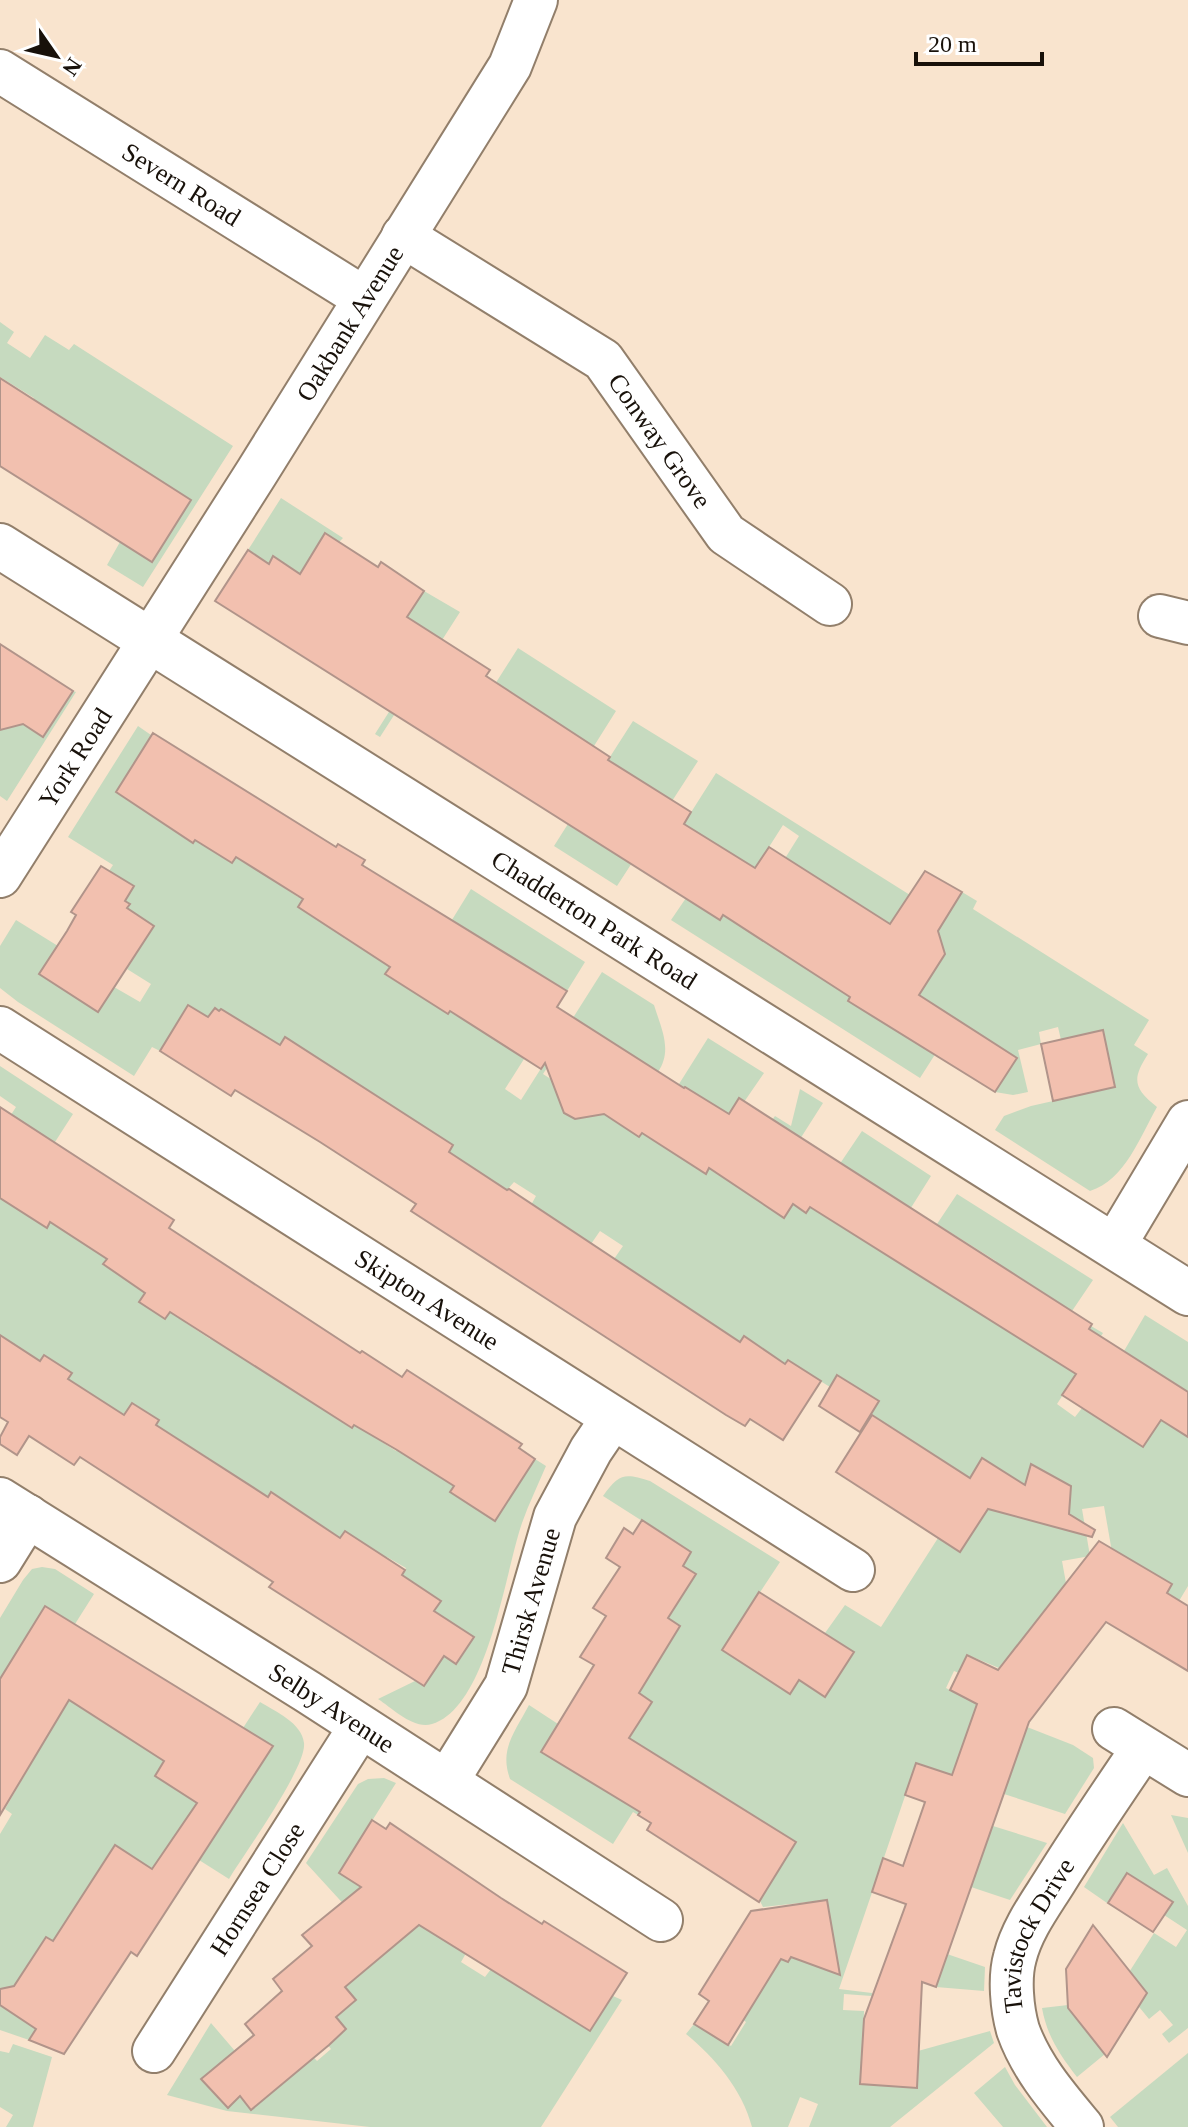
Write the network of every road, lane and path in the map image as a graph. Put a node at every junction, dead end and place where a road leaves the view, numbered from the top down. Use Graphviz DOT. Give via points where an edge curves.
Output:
graph roads {
  1 [pos="536,0"];
  2 [pos="0,71"];
  3 [pos="403,236"];
  4 [pos="364,298"];
  5 [pos="0,546"];
  6 [pos="830,604"];
  7 [pos="148,640"];
  8 [pos="0,876"];
  9 [pos="0,1028"];
  10 [pos="1188,1122"];
  11 [pos="1114,1246"];
  12 [pos="1188,1293"];
  13 [pos="612,1419"];
  14 [pos="14,1508"];
  15 [pos="0,1561"];
  16 [pos="853,1570"];
  17 [pos="360,1727"];
  18 [pos="1188,1775"];
  19 [pos="447,1781"];
  20 [pos="661,1920"];
  21 [pos="154,2051"];
  22 [pos="1082,2127"];
  1 -- 3 [label="street, Oakbank Avenue" via="510,66"];
  2 -- 4 [label="street, Severn Road"];
  3 -- 4 [label="street, Oakbank Avenue"];
  3 -- 6 [label="street, Conway Grove" via="603,360 726,534"];
  4 -- 7 [label="street, Oakbank Avenue"];
  5 -- 7 [label="street, Chadderton Park Road"];
  7 -- 8 [label="street, York Road"];
  7 -- 11 [label="street, Chadderton Park Road"];
  9 -- 13 [label="street, Skipton Avenue"];
  10 -- 11 [label="street"];
  11 -- 12 [label="street, Chadderton Park Road"];
  13 -- 16 [label="street, Skipton Avenue"];
  13 -- 19 [label="street, Thirsk Avenue" via="555,1517 506,1686"];
  14 -- 15 [label="street"];
  14 -- 17 [label="street, Selby Avenue"];
  17 -- 19 [label="street, Selby Avenue"];
  17 -- 21 [label="street, Hornsea Close"];
  18 -- 22 [label="street, Tavistock Drive" via="1129,1739 1084,1835 1029,1922 1014,1958 1018,2029 1051,2091"];
  19 -- 20 [label="street, Selby Avenue"];
}
